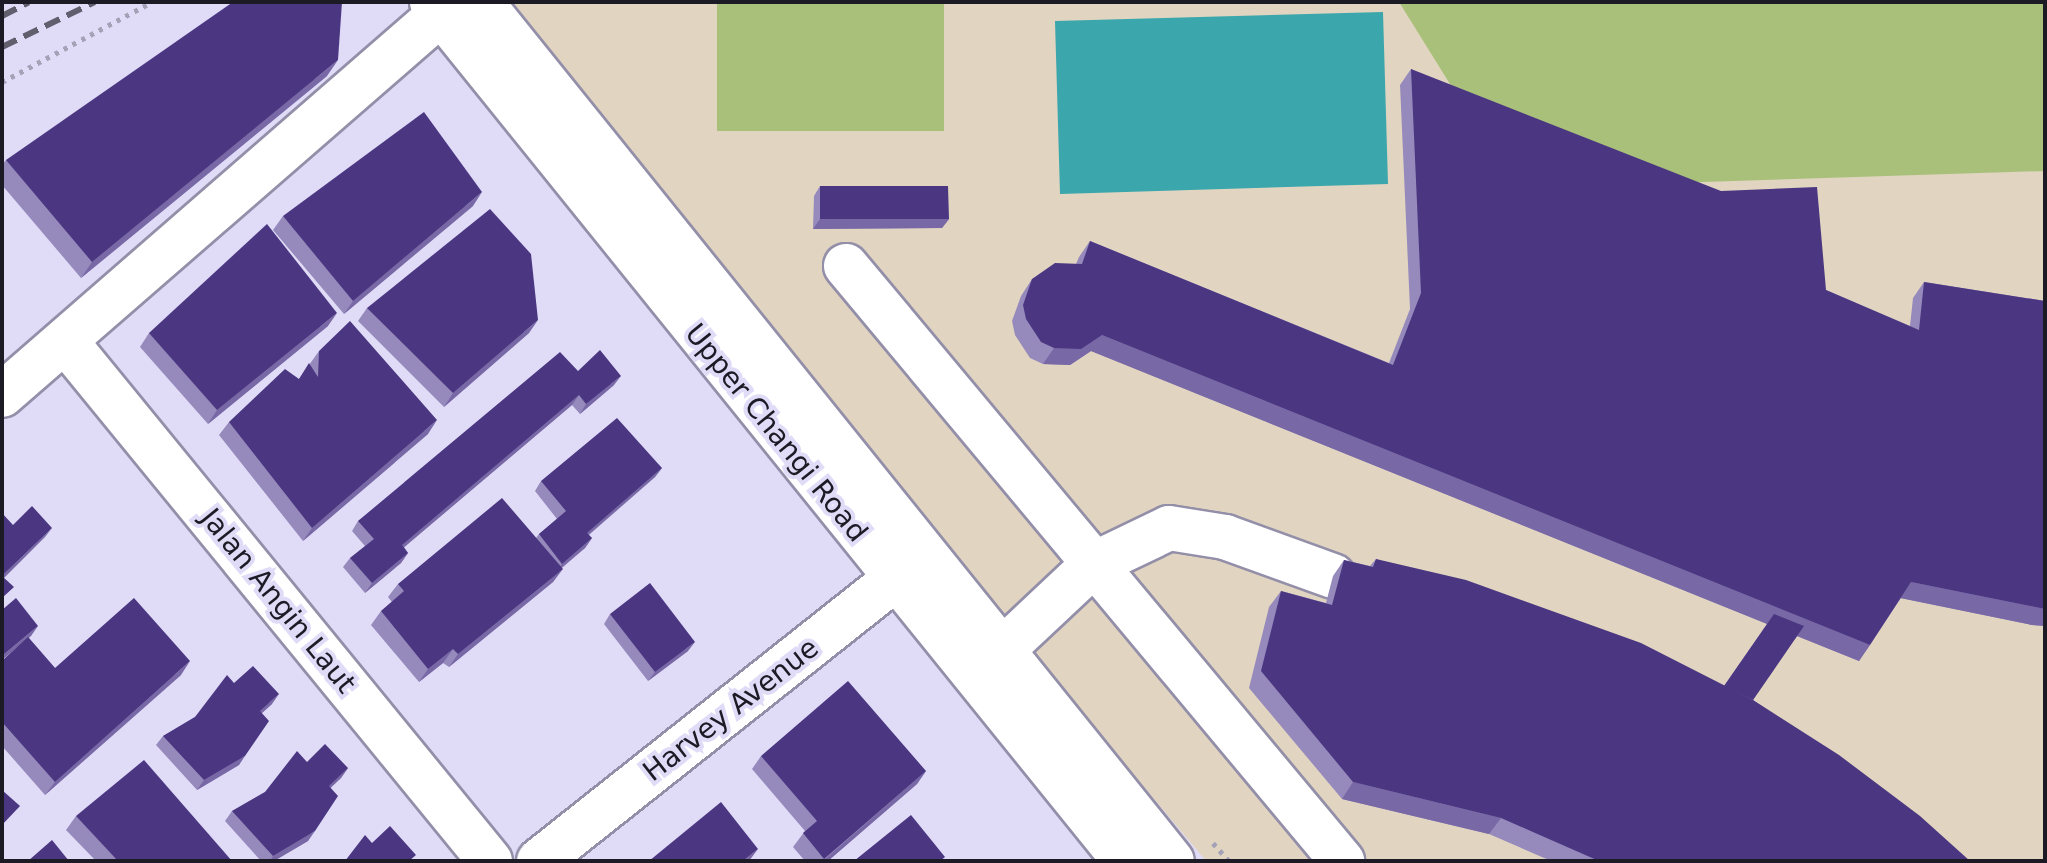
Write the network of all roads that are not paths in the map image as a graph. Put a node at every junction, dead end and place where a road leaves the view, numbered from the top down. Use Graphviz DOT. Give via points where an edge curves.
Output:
graph roads {
  1 [pos="452,5"];
  2 [pos="846,266"];
  3 [pos="66,342"];
  4 [pos="2,395"];
  5 [pos="1094,564"];
  6 [pos="908,568"];
  7 [pos="1333,576"];
  8 [pos="987,664"];
  9 [pos="490,861"];
  10 [pos="539,861"];
  11 [pos="1125,861"];
  12 [pos="1172,861"];
  13 [pos="1342,861"];
  1 -- 3 [label="street"];
  1 -- 6 [label="street, Upper Changi Road"];
  2 -- 5 [label="street"];
  3 -- 4 [label="street"];
  3 -- 9 [label="street, Jalan Angin Laut"];
  5 -- 7 [label="street" via="1169,528 1225,537"];
  5 -- 8 [label="street"];
  5 -- 13 [label="street"];
  6 -- 8 [label="street, Upper Changi Road"];
  6 -- 10 [label="street, Harvey Avenue"];
  8 -- 11 [label="street, Upper Changi Road"];
  8 -- 12 [label="street, Upper Changi Road"];
}
